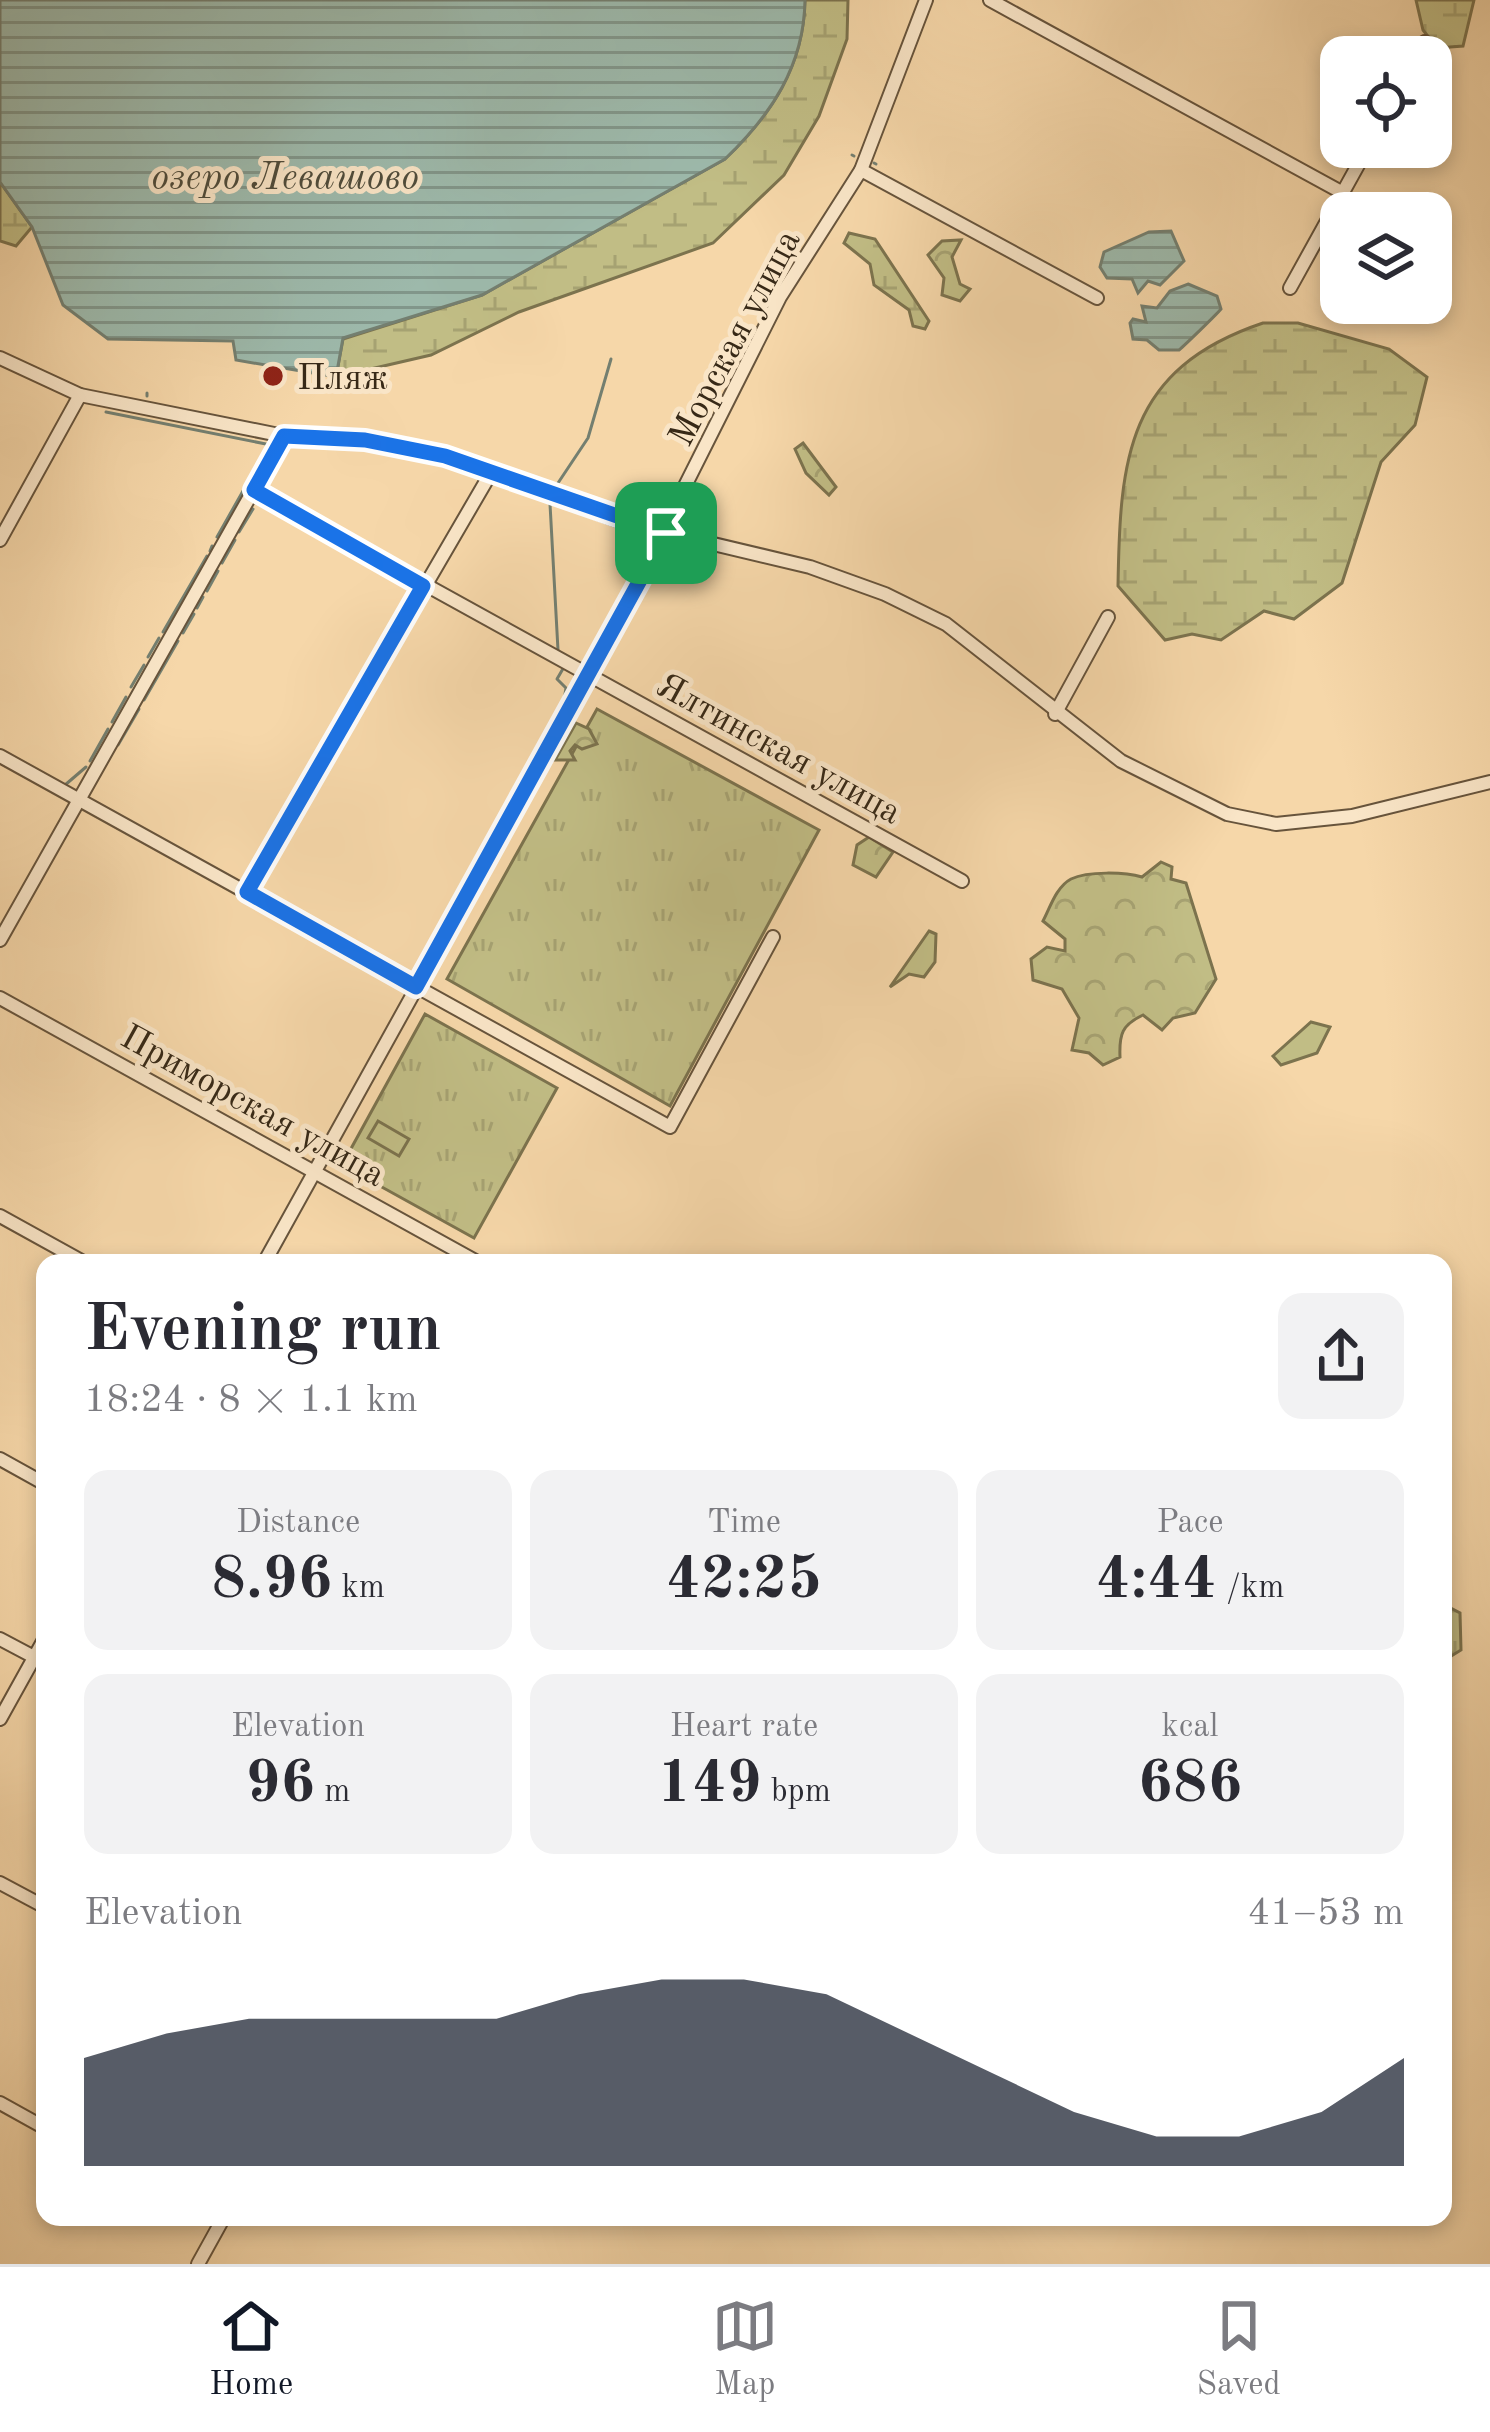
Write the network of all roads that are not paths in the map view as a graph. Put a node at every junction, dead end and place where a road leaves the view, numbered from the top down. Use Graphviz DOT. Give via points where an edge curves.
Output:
graph roads {
  1 [pos="926,0"];
  2 [pos="990,0"];
  3 [pos="861,170"];
  4 [pos="1341,192"];
  5 [pos="1320,234"];
  6 [pos="1290,288"];
  7 [pos="1097,298"];
  8 [pos="0,358"];
  9 [pos="80,395"];
  10 [pos="284,436"];
  11 [pos="492,471"];
  12 [pos="254,490"];
  13 [pos="666,533"];
  14 [pos="0,540"];
  15 [pos="423,586"];
  16 [pos="1108,617"];
  17 [pos="592,673"];
  18 [pos="1055,713"];
  19 [pos="0,756"];
  20 [pos="1490,782"];
  21 [pos="78,800"];
  22 [pos="962,881"];
  23 [pos="247,892"];
  24 [pos="773,937"];
  25 [pos="0,940"];
  26 [pos="416,987"];
  27 [pos="0,998"];
  28 [pos="314,1171"];
  29 [pos="0,1216"];
  30 [pos="69,1254"];
  31 [pos="268,1254"];
  32 [pos="463,1254"];
  33 [pos="0,1460"];
  34 [pos="36,1479"];
  35 [pos="0,1639"];
  36 [pos="36,1654"];
  37 [pos="34,1658"];
  38 [pos="0,1719"];
  39 [pos="0,1883"];
  40 [pos="36,1902"];
  41 [pos="0,2103"];
  42 [pos="36,2123"];
  43 [pos="214,2226"];
  44 [pos="198,2264"];
  1 -- 3 [label="street, Морская улица"];
  2 -- 4 [label="street"];
  3 -- 7 [label="street"];
  3 -- 13 [label="street, Морская улица" via="780,297"];
  5 -- 6 [label="street"];
  8 -- 9 [label="street"];
  9 -- 10 [label="street"];
  9 -- 14 [label="street"];
  10 -- 11 [label="street" via="395,444"];
  10 -- 12 [label="street"];
  11 -- 13 [label="street"];
  11 -- 15 [label="street"];
  12 -- 15 [label="street, Ялтинская улица"];
  12 -- 21 [label="street"];
  13 -- 17 [label="street, Морская улица"];
  13 -- 18 [label="street" via="810,567 922,610"];
  15 -- 17 [label="street, Ялтинская улица"];
  15 -- 23 [label="street"];
  16 -- 18 [label="street"];
  17 -- 22 [label="street, Ялтинская улица"];
  17 -- 26 [label="street, Морская улица"];
  18 -- 20 [label="street" via="1120,760 1227,814 1276,824 1352,816"];
  19 -- 21 [label="street"];
  21 -- 23 [label="street"];
  21 -- 25 [label="street"];
  23 -- 26 [label="street"];
  24 -- 26 [label="street" via="670,1127"];
  26 -- 28 [label="street, Морская улица"];
  27 -- 28 [label="street, Приморская улица"];
  28 -- 31 [label="street, Морская улица"];
  28 -- 32 [label="street, Приморская улица"];
  29 -- 30 [label="street"];
  33 -- 34 [label="street"];
  35 -- 37 [label="street"];
  36 -- 37 [label="street"];
  37 -- 38 [label="street"];
  39 -- 40 [label="street"];
  41 -- 42 [label="street"];
  43 -- 44 [label="street"];
}
